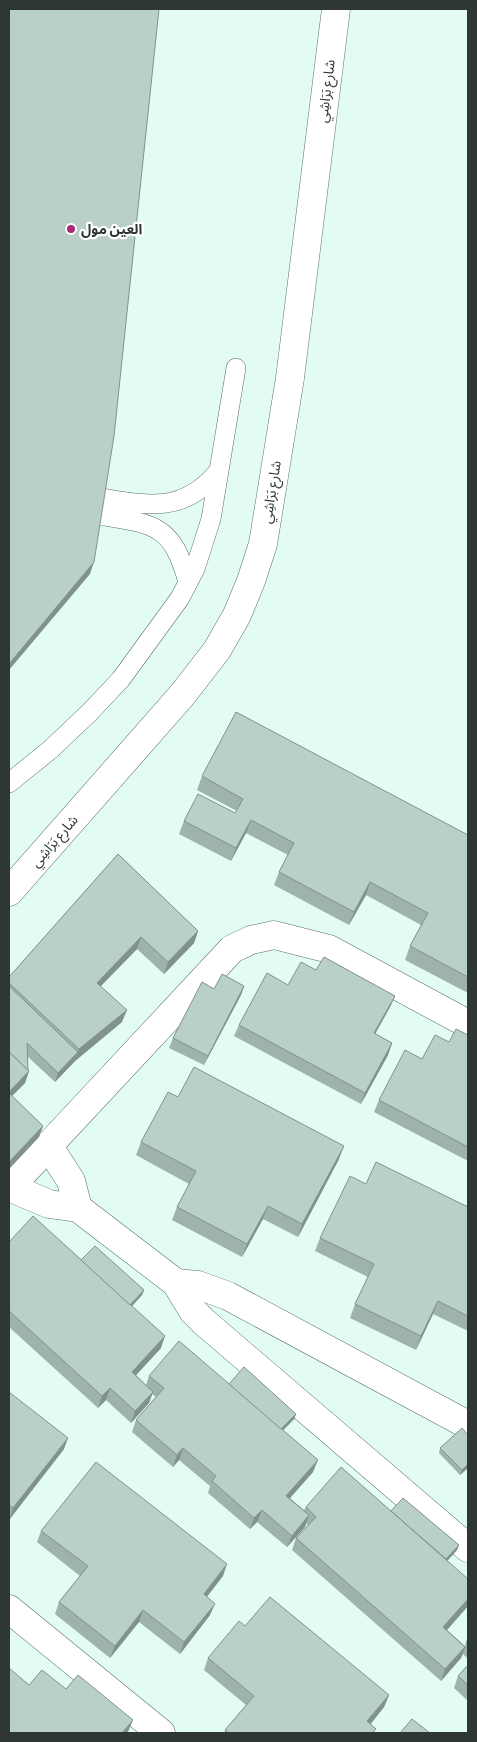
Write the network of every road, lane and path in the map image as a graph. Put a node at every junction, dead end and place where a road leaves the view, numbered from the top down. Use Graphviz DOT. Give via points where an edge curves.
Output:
graph roads {
  1 [pos="336,9"];
  2 [pos="236,368"];
  3 [pos="218,472"];
  4 [pos="188,582"];
  5 [pos="9,783"];
  6 [pos="9,892"];
  7 [pos="468,1024"];
  8 [pos="48,1145"];
  9 [pos="9,1188"];
  10 [pos="78,1208"];
  11 [pos="176,1283"];
  12 [pos="468,1425"];
  13 [pos="468,1548"];
  14 [pos="9,1609"];
  15 [pos="161,1733"];
  1 -- 6 [label="street, شارع بَرَاشِي" via="290,378 262,544 251,581 217,650 183,694"];
  2 -- 3 [label="lane"];
  3 -- 4 [label="lane" via="211,519"];
  3 -- 4 [label="lane" via="195,493 166,504 100,506 161,531 181,557"];
  4 -- 5 [label="lane" via="161,626 121,679 51,749"];
  7 -- 8 [label="street" via="329,949 274,935 251,940 232,950"];
  8 -- 9 [label="street"];
  8 -- 10 [label="street" via="70,1181"];
  9 -- 10 [label="street" via="49,1204"];
  10 -- 11 [label="street"];
  11 -- 12 [label="street" via="198,1285 228,1296"];
  11 -- 13 [label="street" via="204,1322"];
  14 -- 15 [label="street"];
}
